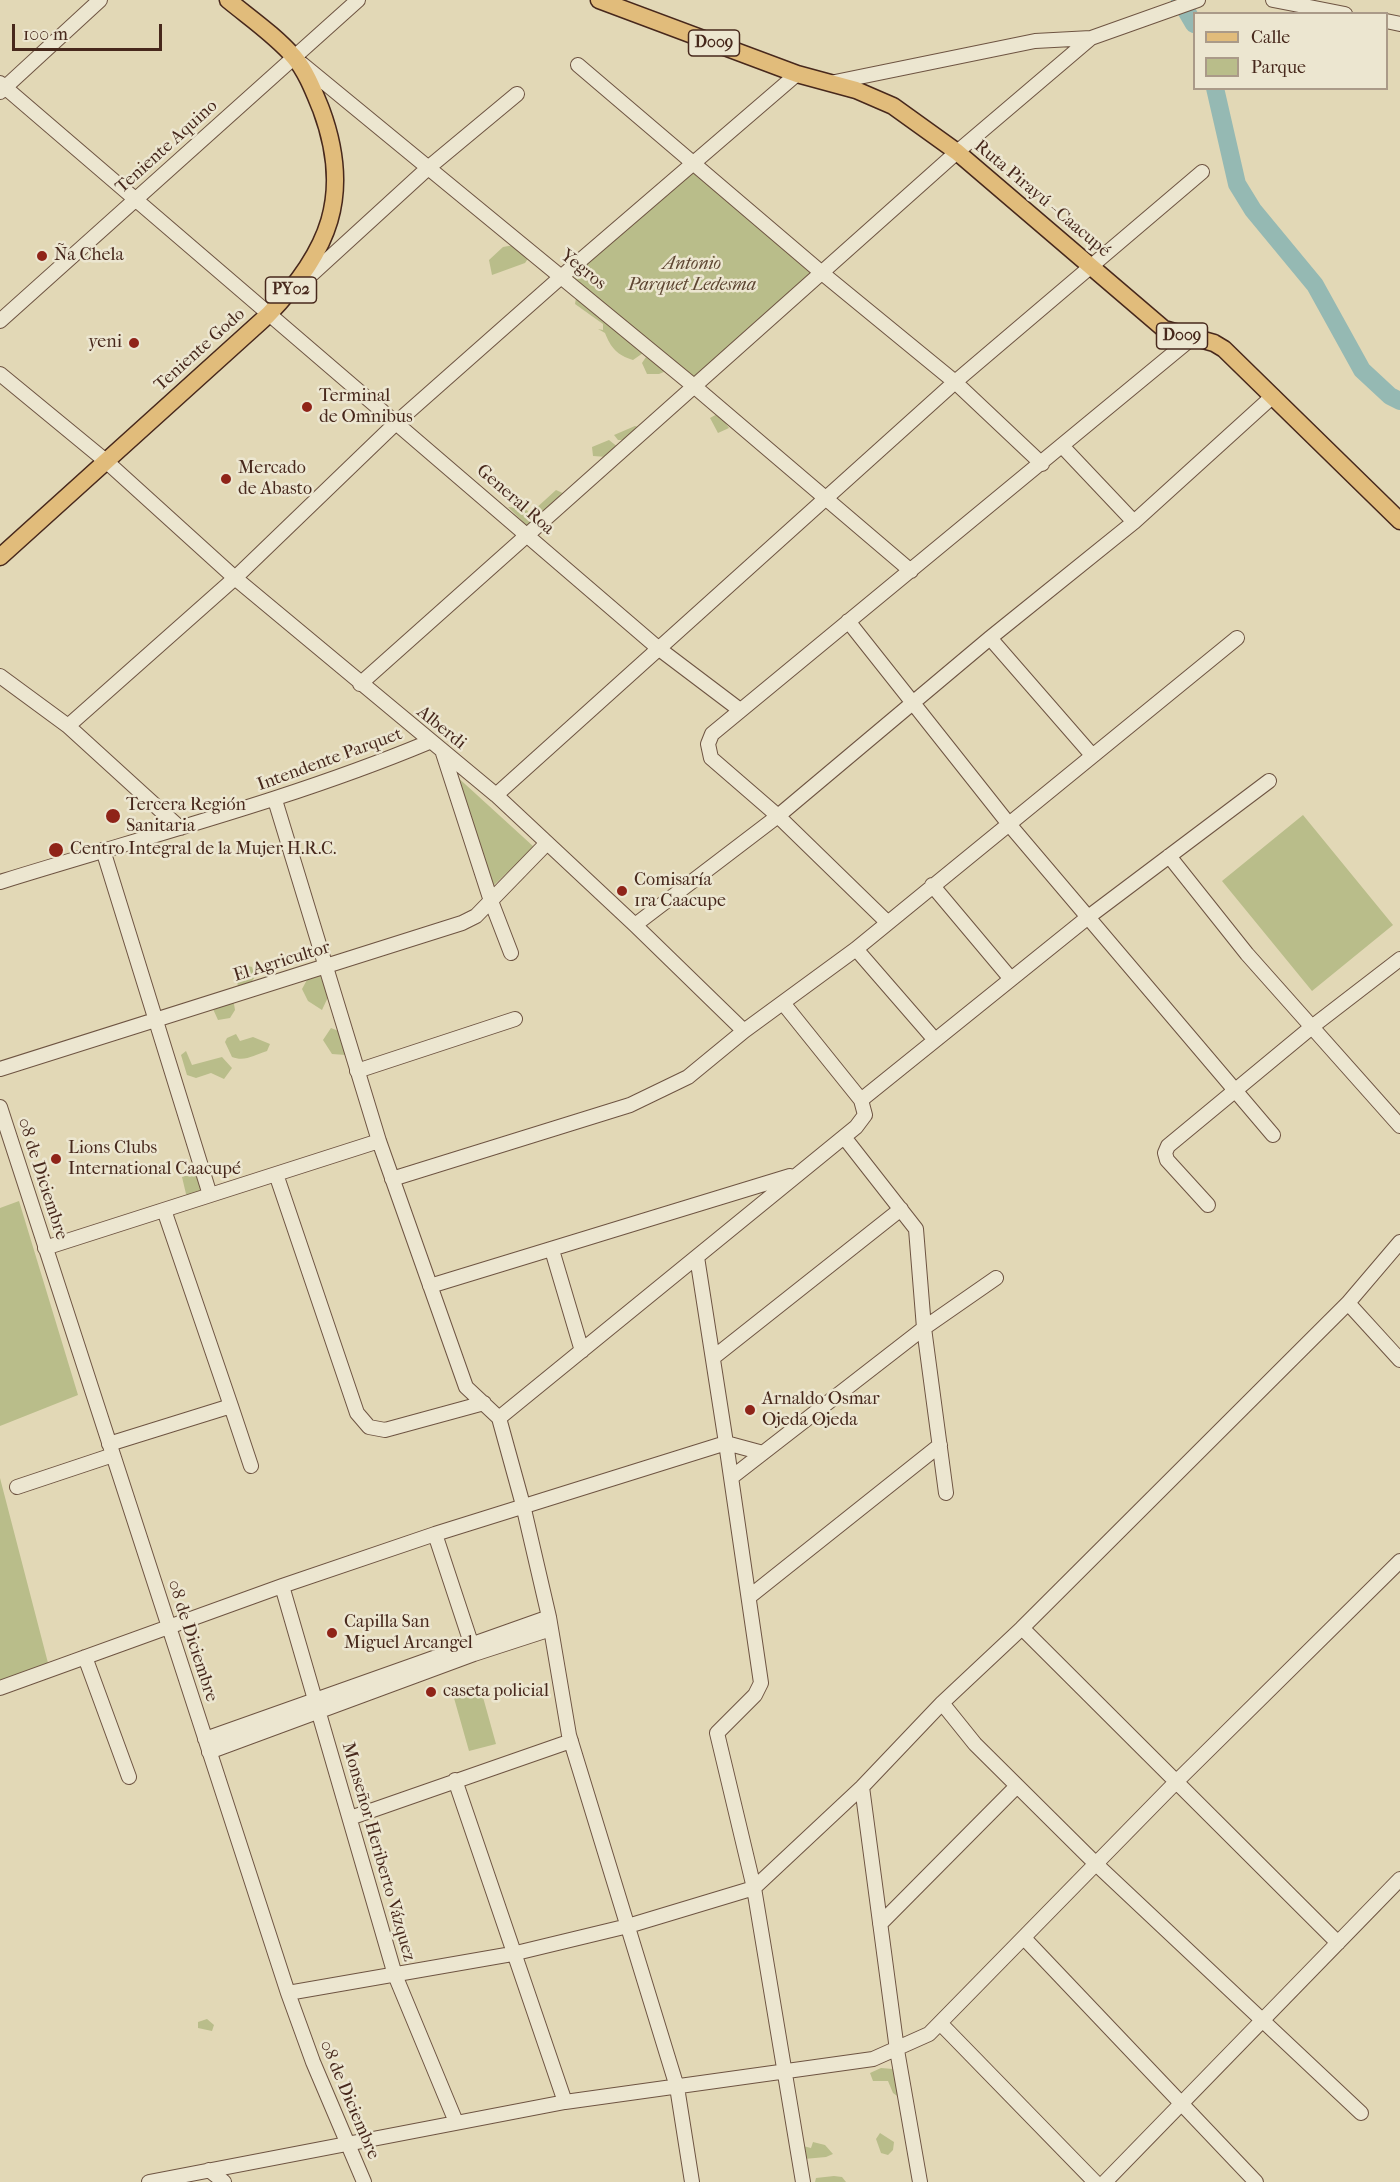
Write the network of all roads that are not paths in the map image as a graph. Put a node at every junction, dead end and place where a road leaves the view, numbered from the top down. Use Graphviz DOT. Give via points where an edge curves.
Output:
graph roads {
  1 [pos="100,0"];
  2 [pos="228,0"];
  3 [pos="358,0"];
  4 [pos="599,0"];
  5 [pos="1198,0"];
  6 [pos="1273,0"];
  7 [pos="1306,3"];
  8 [pos="1338,12"];
  9 [pos="1091,38"];
  10 [pos="294,57"];
  11 [pos="578,65"];
  12 [pos="797,74"];
  13 [pos="830,83"];
  14 [pos="2,88"];
  15 [pos="517,94"];
  16 [pos="957,152"];
  17 [pos="693,162"];
  18 [pos="428,168"];
  19 [pos="1202,172"];
  20 [pos="134,200"];
  21 [pos="1091,266"];
  22 [pos="822,273"];
  23 [pos="561,277"];
  24 [pos="268,315"];
  25 [pos="0,321"];
  26 [pos="1192,338"];
  27 [pos="0,374"];
  28 [pos="955,382"];
  29 [pos="695,387"];
  30 [pos="1273,396"];
  31 [pos="397,422"];
  32 [pos="1063,447"];
  33 [pos="107,462"];
  34 [pos="1042,464"];
  35 [pos="825,498"];
  36 [pos="1400,521"];
  37 [pos="1134,522"];
  38 [pos="528,536"];
  39 [pos="0,557"];
  40 [pos="911,571"];
  41 [pos="235,578"];
  42 [pos="848,621"];
  43 [pos="990,638"];
  44 [pos="1237,638"];
  45 [pos="658,648"];
  46 [pos="0,676"];
  47 [pos="360,684"];
  48 [pos="914,702"];
  49 [pos="740,710"];
  50 [pos="68,726"];
  51 [pos="429,742"];
  52 [pos="442,752"];
  53 [pos="1091,754"];
  54 [pos="1269,781"];
  55 [pos="496,795"];
  56 [pos="275,800"];
  57 [pos="778,816"];
  58 [pos="1008,823"];
  59 [pos="180,828"];
  60 [pos="547,843"];
  61 [pos="104,850"];
  62 [pos="1169,856"];
  63 [pos="0,882"];
  64 [pos="932,885"];
  65 [pos="490,901"];
  66 [pos="1087,918"];
  67 [pos="887,922"];
  68 [pos="635,925"];
  69 [pos="856,949"];
  70 [pos="511,952"];
  71 [pos="1400,959"];
  72 [pos="325,967"];
  73 [pos="1011,978"];
  74 [pos="783,1003"];
  75 [pos="158,1019"];
  76 [pos="515,1019"];
  77 [pos="1313,1026"];
  78 [pos="744,1031"];
  79 [pos="935,1040"];
  80 [pos="0,1069"];
  81 [pos="357,1071"];
  82 [pos="1234,1090"];
  83 [pos="861,1100"];
  84 [pos="0,1107"];
  85 [pos="1400,1126"];
  86 [pos="1273,1135"];
  87 [pos="843,1137"];
  88 [pos="379,1141"];
  89 [pos="799,1173"];
  90 [pos="276,1174"];
  91 [pos="392,1179"];
  92 [pos="210,1195"];
  93 [pos="1208,1205"];
  94 [pos="901,1209"];
  95 [pos="164,1210"];
  96 [pos="1400,1242"];
  97 [pos="45,1248"];
  98 [pos="552,1250"];
  99 [pos="697,1257"];
  100 [pos="996,1278"];
  101 [pos="430,1286"];
  102 [pos="1348,1303"];
  103 [pos="924,1328"];
  104 [pos="582,1351"];
  105 [pos="714,1357"];
  106 [pos="1400,1360"];
  107 [pos="484,1403"];
  108 [pos="231,1406"];
  109 [pos="499,1418"];
  110 [pos="726,1443"];
  111 [pos="940,1445"];
  112 [pos="111,1449"];
  113 [pos="763,1453"];
  114 [pos="250,1466"];
  115 [pos="732,1477"];
  116 [pos="17,1487"];
  117 [pos="946,1494"];
  118 [pos="523,1505"];
  119 [pos="435,1534"];
  120 [pos="1400,1561"];
  121 [pos="282,1586"];
  122 [pos="749,1597"];
  123 [pos="550,1623"];
  124 [pos="168,1627"];
  125 [pos="1022,1628"];
  126 [pos="473,1649"];
  127 [pos="85,1658"];
  128 [pos="0,1688"];
  129 [pos="942,1703"];
  130 [pos="317,1706"];
  131 [pos="205,1738"];
  132 [pos="571,1741"];
  133 [pos="209,1752"];
  134 [pos="129,1777"];
  135 [pos="454,1780"];
  136 [pos="1176,1782"];
  137 [pos="1017,1786"];
  138 [pos="862,1787"];
  139 [pos="350,1818"];
  140 [pos="1096,1864"];
  141 [pos="1400,1879"];
  142 [pos="754,1888"];
  143 [pos="880,1924"];
  144 [pos="628,1926"];
  145 [pos="1024,1938"];
  146 [pos="1338,1942"];
  147 [pos="512,1954"];
  148 [pos="395,1975"];
  149 [pos="288,1993"];
  150 [pos="1262,2020"];
  151 [pos="940,2023"];
  152 [pos="897,2050"];
  153 [pos="784,2072"];
  154 [pos="677,2087"];
  155 [pos="565,2102"];
  156 [pos="1180,2104"];
  157 [pos="1361,2113"];
  158 [pos="456,2122"];
  159 [pos="347,2142"];
  160 [pos="210,2170"];
  161 [pos="164,2181"];
  162 [pos="149,2182"];
  163 [pos="224,2182"];
  164 [pos="364,2182"];
  165 [pos="692,2182"];
  166 [pos="803,2182"];
  167 [pos="920,2182"];
  168 [pos="1095,2182"];
  169 [pos="1105,2182"];
  170 [pos="1256,2182"];
  1 -- 14 [label="street"];
  2 -- 10 [label="main road, Yegros / PY02"];
  3 -- 10 [label="street, Teniente Aquino"];
  4 -- 12 [label="main road, Ruta Pirayú - Caacupé / D009"];
  5 -- 9 [label="street"];
  6 -- 7 [label="street"];
  7 -- 8 [label="street"];
  9 -- 13 [label="street" via="1035,41"];
  9 -- 16 [label="street"];
  10 -- 18 [label="street, Yegros"];
  10 -- 20 [label="street, Teniente Aquino"];
  10 -- 24 [label="main road, Teniente Godo / PY02" via="313,88 333,148 334,201 328,226 306,273"];
  11 -- 17 [label="street"];
  12 -- 13 [label="main road, Ruta Pirayú - Caacupé / D009"];
  12 -- 17 [label="street"];
  13 -- 16 [label="main road, Ruta Pirayú - Caacupé / D009" via="893,106"];
  14 -- 20 [label="street, General Roa"];
  15 -- 18 [label="street"];
  16 -- 21 [label="main road, Ruta Pirayú - Caacupé / D009"];
  16 -- 22 [label="street"];
  17 -- 22 [label="street"];
  17 -- 23 [label="street"];
  18 -- 23 [label="street, Yegros"];
  18 -- 24 [label="street"];
  19 -- 21 [label="street"];
  20 -- 24 [label="street, General Roa"];
  20 -- 25 [label="street, Teniente Aquino"];
  21 -- 26 [label="main road, Ruta Pirayú - Caacupé / D009" via="1164,329"];
  21 -- 28 [label="street"];
  22 -- 28 [label="street"];
  22 -- 29 [label="street"];
  23 -- 29 [label="street, Yegros"];
  23 -- 31 [label="street"];
  24 -- 31 [label="street, General Roa"];
  24 -- 33 [label="main road, Teniente Godo / PY02"];
  26 -- 30 [label="main road, Ruta Pirayú - Caacupé / D009" via="1224,349"];
  26 -- 32 [label="street"];
  27 -- 33 [label="street, Alberdi"];
  28 -- 34 [label="street"];
  28 -- 35 [label="street"];
  29 -- 35 [label="street, Yegros"];
  29 -- 38 [label="street"];
  30 -- 36 [label="main road, Ruta Pirayú - Caacupé / D009"];
  30 -- 37 [label="street"];
  31 -- 38 [label="street, General Roa"];
  31 -- 41 [label="street"];
  32 -- 34 [label="street"];
  32 -- 37 [label="street"];
  33 -- 39 [label="main road, Teniente Godo / PY02"];
  33 -- 41 [label="street, Alberdi"];
  34 -- 40 [label="street"];
  35 -- 40 [label="street, Yegros"];
  35 -- 45 [label="street"];
  37 -- 43 [label="street"];
  38 -- 45 [label="street, General Roa"];
  38 -- 47 [label="street"];
  40 -- 42 [label="street"];
  41 -- 47 [label="street, Alberdi"];
  41 -- 50 [label="street"];
  42 -- 48 [label="street"];
  42 -- 49 [label="street"];
  43 -- 48 [label="street"];
  43 -- 53 [label="street"];
  44 -- 53 [label="street"];
  45 -- 49 [label="street, General Roa"];
  45 -- 55 [label="street"];
  46 -- 50 [label="street"];
  47 -- 51 [label="street, Alberdi"];
  48 -- 57 [label="street"];
  48 -- 58 [label="street"];
  49 -- 57 [label="street" via="711,734 711,758"];
  50 -- 59 [label="street"];
  51 -- 52 [label="street, Alberdi"];
  51 -- 56 [label="street, Intendente Parquet" via="356,773"];
  52 -- 55 [label="street, Alberdi"];
  52 -- 65 [label="street"];
  53 -- 58 [label="street"];
  54 -- 62 [label="street"];
  55 -- 60 [label="street, Alberdi"];
  56 -- 59 [label="street, Intendente Parquet"];
  56 -- 72 [label="street"];
  57 -- 67 [label="street"];
  57 -- 68 [label="street"];
  58 -- 64 [label="street"];
  58 -- 66 [label="street"];
  59 -- 61 [label="street, Intendente Parquet"];
  60 -- 65 [label="street, El Agricultor"];
  60 -- 68 [label="street, Alberdi"];
  61 -- 63 [label="street, Intendente Parquet"];
  61 -- 75 [label="street"];
  62 -- 66 [label="street"];
  62 -- 77 [label="street" via="1247,954"];
  64 -- 67 [label="street"];
  64 -- 73 [label="street"];
  65 -- 70 [label="street"];
  65 -- 72 [label="street, El Agricultor" via="476,916 462,923"];
  66 -- 73 [label="street"];
  66 -- 82 [label="street"];
  67 -- 69 [label="street"];
  68 -- 78 [label="street, Alberdi"];
  69 -- 74 [label="street"];
  69 -- 79 [label="street"];
  71 -- 77 [label="street"];
  72 -- 75 [label="street, El Agricultor"];
  72 -- 81 [label="street"];
  73 -- 79 [label="street"];
  74 -- 78 [label="street"];
  74 -- 83 [label="street"];
  75 -- 80 [label="street, El Agricultor"];
  75 -- 92 [label="street"];
  76 -- 81 [label="street"];
  77 -- 82 [label="street"];
  77 -- 85 [label="street"];
  78 -- 91 [label="street" via="688,1077 630,1105"];
  79 -- 83 [label="street"];
  81 -- 88 [label="street"];
  82 -- 86 [label="street"];
  82 -- 93 [label="street" via="1168,1146 1165,1153"];
  83 -- 87 [label="street" via="865,1115"];
  84 -- 97 [label="street, 08 de Diciembre"];
  87 -- 89 [label="street"];
  87 -- 94 [label="street"];
  88 -- 90 [label="street"];
  88 -- 91 [label="street"];
  89 -- 98 [label="street"];
  89 -- 99 [label="street"];
  90 -- 92 [label="street"];
  90 -- 107 [label="street" via="357,1413 369,1427 385,1430"];
  91 -- 101 [label="street"];
  92 -- 95 [label="street"];
  94 -- 103 [label="street" via="916,1229"];
  94 -- 105 [label="street"];
  95 -- 97 [label="street"];
  95 -- 108 [label="street"];
  96 -- 102 [label="street"];
  97 -- 112 [label="street, 08 de Diciembre"];
  98 -- 101 [label="street"];
  98 -- 104 [label="street"];
  99 -- 104 [label="street"];
  99 -- 105 [label="street"];
  100 -- 103 [label="street"];
  101 -- 107 [label="street" via="466,1387"];
  102 -- 106 [label="street"];
  102 -- 125 [label="street"];
  103 -- 111 [label="street"];
  103 -- 113 [label="street"];
  104 -- 109 [label="street"];
  105 -- 110 [label="street"];
  107 -- 109 [label="street"];
  108 -- 112 [label="street"];
  108 -- 114 [label="street"];
  109 -- 118 [label="street"];
  110 -- 113 [label="street"];
  110 -- 115 [label="street"];
  110 -- 118 [label="street"];
  111 -- 117 [label="street"];
  111 -- 122 [label="street"];
  112 -- 116 [label="street"];
  112 -- 124 [label="street, 08 de Diciembre"];
  113 -- 115 [label="street"];
  115 -- 122 [label="street"];
  118 -- 119 [label="street"];
  118 -- 123 [label="street"];
  119 -- 121 [label="street"];
  119 -- 126 [label="street"];
  120 -- 136 [label="street"];
  121 -- 124 [label="street"];
  121 -- 130 [label="street, Monseñor Heriberto Vázquez"];
  122 -- 142 [label="street" via="761,1683 755,1695 717,1733"];
  123 -- 126 [label="street"];
  123 -- 132 [label="street"];
  124 -- 127 [label="street"];
  124 -- 131 [label="street, 08 de Diciembre"];
  125 -- 129 [label="street"];
  125 -- 136 [label="street"];
  126 -- 130 [label="street"];
  127 -- 128 [label="street"];
  127 -- 134 [label="street"];
  129 -- 137 [label="street" via="975,1744"];
  129 -- 138 [label="street"];
  130 -- 131 [label="street"];
  130 -- 133 [label="street"];
  130 -- 139 [label="street, Monseñor Heriberto Vázquez"];
  131 -- 133 [label="street, 08 de Diciembre"];
  132 -- 135 [label="street"];
  132 -- 144 [label="street"];
  133 -- 149 [label="street, 08 de Diciembre"];
  135 -- 139 [label="street"];
  135 -- 147 [label="street"];
  136 -- 140 [label="street"];
  136 -- 146 [label="street"];
  137 -- 140 [label="street"];
  137 -- 143 [label="street"];
  138 -- 142 [label="street"];
  138 -- 143 [label="street"];
  139 -- 148 [label="street, Monseñor Heriberto Vázquez"];
  140 -- 145 [label="street"];
  140 -- 150 [label="street"];
  141 -- 146 [label="street"];
  142 -- 144 [label="street"];
  142 -- 153 [label="street"];
  143 -- 152 [label="street"];
  144 -- 147 [label="street"];
  144 -- 154 [label="street"];
  145 -- 151 [label="street"];
  145 -- 156 [label="street"];
  146 -- 150 [label="street"];
  147 -- 148 [label="street"];
  147 -- 155 [label="street"];
  148 -- 149 [label="street"];
  148 -- 158 [label="street, Monseñor Heriberto Vázquez"];
  149 -- 159 [label="street, 08 de Diciembre"];
  150 -- 156 [label="street"];
  150 -- 157 [label="street"];
  151 -- 152 [label="street" via="929,2034"];
  151 -- 168 [label="street"];
  152 -- 153 [label="street" via="873,2059"];
  152 -- 167 [label="street"];
  153 -- 154 [label="street"];
  153 -- 166 [label="street"];
  154 -- 155 [label="street"];
  154 -- 165 [label="street"];
  155 -- 158 [label="street"];
  156 -- 169 [label="street"];
  156 -- 170 [label="street"];
  158 -- 159 [label="street"];
  159 -- 160 [label="street"];
  159 -- 164 [label="street, 08 de Diciembre"];
  160 -- 161 [label="street"];
  160 -- 163 [label="street"];
  161 -- 162 [label="street"];
}
